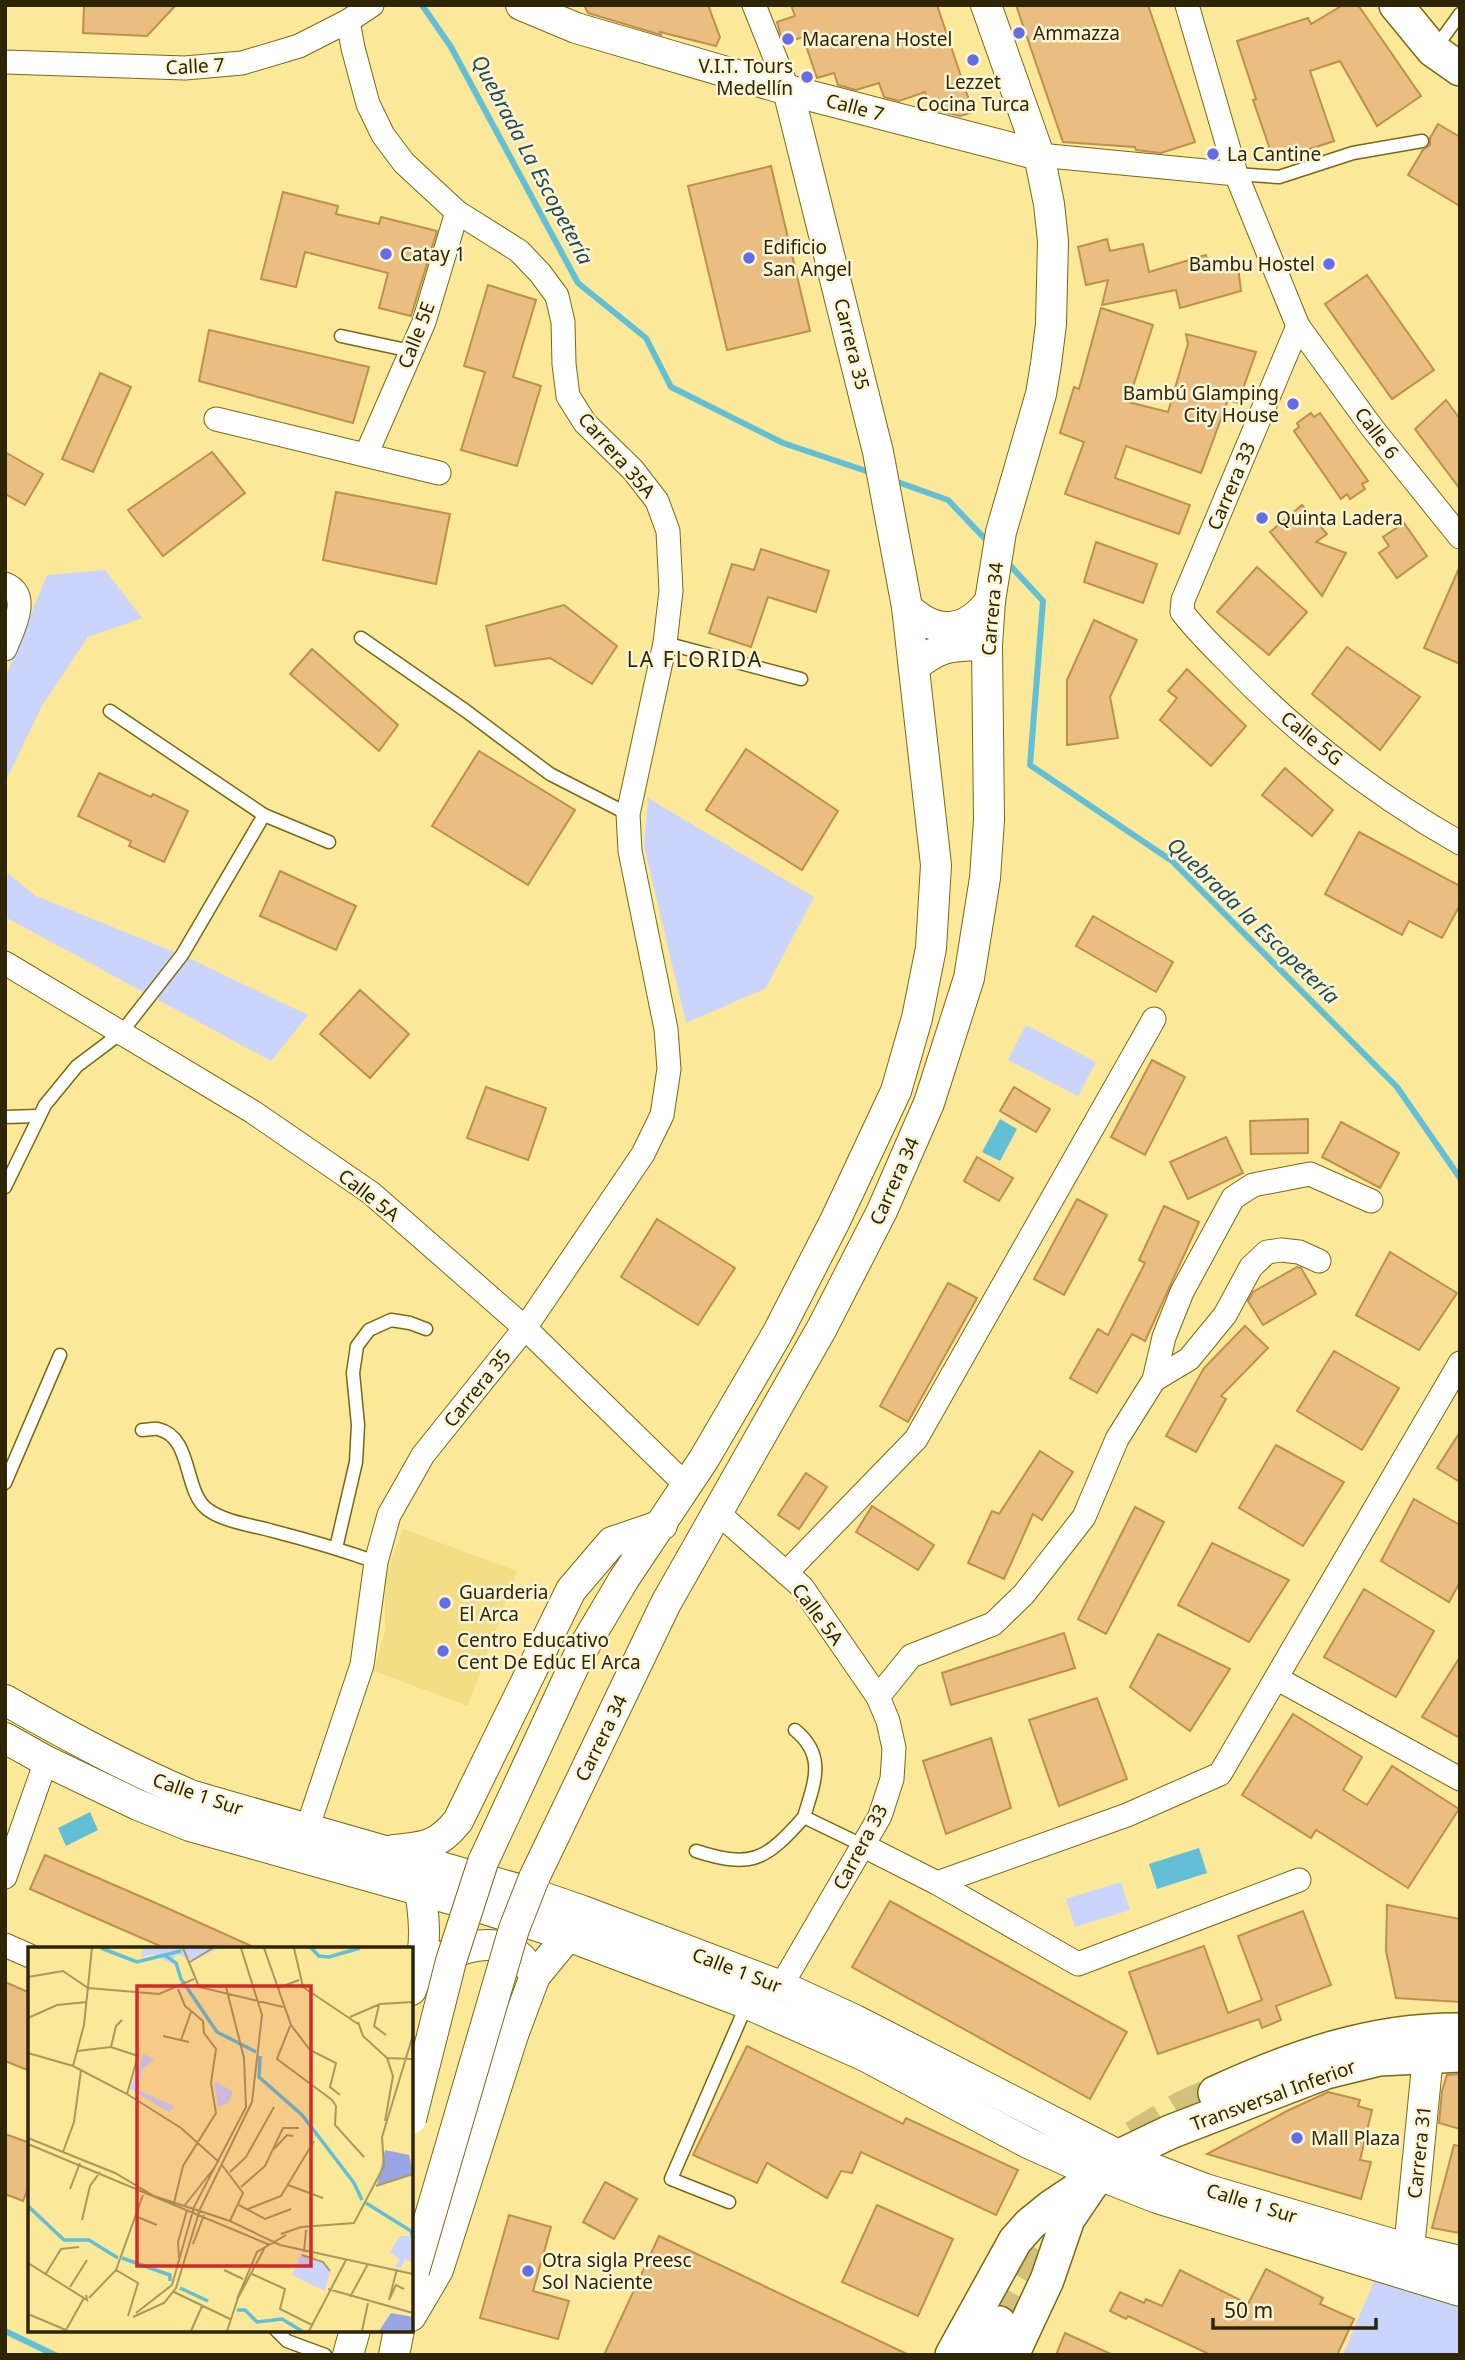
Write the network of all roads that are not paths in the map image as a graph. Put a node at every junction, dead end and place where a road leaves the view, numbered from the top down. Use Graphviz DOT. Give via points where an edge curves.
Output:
graph roads {
  1 [pos="372,5"];
  2 [pos="754,5"];
  3 [pos="986,5"];
  4 [pos="1396,5"];
  5 [pos="523,7"];
  6 [pos="1193,7"];
  7 [pos="344,13"];
  8 [pos="1460,14"];
  9 [pos="1438,51"];
  10 [pos="5,62"];
  11 [pos="788,90"];
  12 [pos="1018,96"];
  13 [pos="987,141"];
  14 [pos="1422,141"];
  15 [pos="1039,155"];
  16 [pos="1236,174"];
  17 [pos="457,212"];
  18 [pos="1298,326"];
  19 [pos="341,336"];
  20 [pos="411,351"];
  21 [pos="216,419"];
  22 [pos="366,455"];
  23 [pos="439,472"];
  24 [pos="1460,537"];
  25 [pos="11,590"];
  26 [pos="992,591"];
  27 [pos="907,607"];
  28 [pos="1182,612"];
  29 [pos="361,638"];
  30 [pos="665,643"];
  31 [pos="987,645"];
  32 [pos="5,649"];
  33 [pos="914,667"];
  34 [pos="800,679"];
  35 [pos="110,711"];
  36 [pos="628,814"];
  37 [pos="264,815"];
  38 [pos="329,842"];
  39 [pos="1460,843"];
  40 [pos="5,963"];
  41 [pos="653,968"];
  42 [pos="1154,1019"];
  43 [pos="121,1033"];
  44 [pos="38,1116"];
  45 [pos="5,1117"];
  46 [pos="5,1187"];
  47 [pos="1371,1201"];
  48 [pos="1319,1261"];
  49 [pos="525,1328"];
  50 [pos="426,1329"];
  51 [pos="60,1355"];
  52 [pos="1460,1363"];
  53 [pos="1154,1380"];
  54 [pos="142,1430"];
  55 [pos="5,1483"];
  56 [pos="688,1486"];
  57 [pos="717,1512"];
  58 [pos="662,1525"];
  59 [pos="336,1548"];
  60 [pos="376,1562"];
  61 [pos="786,1573"];
  62 [pos="1276,1678"];
  63 [pos="878,1697"];
  64 [pos="5,1700"];
  65 [pos="796,1730"];
  66 [pos="5,1738"];
  67 [pos="46,1761"];
  68 [pos="1460,1779"];
  69 [pos="804,1817"];
  70 [pos="307,1829"];
  71 [pos="864,1846"];
  72 [pos="386,1850"];
  73 [pos="696,1851"];
  74 [pos="5,1877"];
  75 [pos="1300,1880"];
  76 [pos="937,1883"];
  77 [pos="420,1891"];
  78 [pos="568,1936"];
  79 [pos="5,1945"];
  80 [pos="28,1955"];
  81 [pos="535,1976"];
  82 [pos="416,1978"];
  83 [pos="781,1986"];
  84 [pos="748,2004"];
  85 [pos="1460,2030"];
  86 [pos="1444,2055"];
  87 [pos="1215,2093"];
  88 [pos="413,2111"];
  89 [pos="1109,2166"];
  90 [pos="729,2202"];
  91 [pos="1409,2249"];
  92 [pos="1460,2261"];
  93 [pos="413,2277"];
  94 [pos="1460,2291"];
  95 [pos="413,2313"];
  96 [pos="999,2323"];
  97 [pos="278,2332"];
  98 [pos="354,2332"];
  99 [pos="325,2355"];
  100 [pos="348,2355"];
  101 [pos="952,2355"];
  102 [pos="982,2355"];
  103 [pos="1012,2355"];
  1 -- 7 [label="street, Calle 7"];
  2 -- 11 [label="street, Carrera 35"];
  3 -- 12 [label="street, Carrera 34"];
  4 -- 9 [label="main road"];
  5 -- 11 [label="street, Calle 7" via="576,28"];
  6 -- 16 [label="street"];
  7 -- 10 [label="street, Calle 7" via="299,46 242,63 185,68"];
  7 -- 17 [label="street, Carrera 35A" via="368,104 383,135 404,163"];
  8 -- 9 [label="lane"];
  11 -- 13 [label="street, Calle 7"];
  11 -- 27 [label="street, Carrera 35" via="878,452"];
  12 -- 13 [label="street" via="1011,122"];
  12 -- 15 [label="street, Carrera 34"];
  13 -- 15 [label="street, Calle 7"];
  14 -- 16 [label="lane" via="1353,153 1279,177"];
  15 -- 16 [label="street, Calle 7"];
  15 -- 26 [label="street, Carrera 34" via="1052,241 1051,324 1041,394 1001,532"];
  16 -- 18 [label="street"];
  17 -- 20 [label="street, Calle 5E"];
  17 -- 30 [label="street, Carrera 35A" via="519,251 557,296 568,396 584,423 633,470 657,501 668,531 671,560"];
  18 -- 24 [label="street, Calle 6"];
  18 -- 28 [label="street, Carrera 33" via="1183,600"];
  19 -- 20 [label="lane"];
  20 -- 22 [label="street, Calle 5E"];
  21 -- 22 [label="street"];
  22 -- 23 [label="street"];
  25 -- 32 [label="street" via="21,606"];
  26 -- 27 [label="street" via="981,614 950,627 934,626"];
  26 -- 31 [label="street, Carrera 34"];
  27 -- 33 [label="street, Carrera 34"];
  28 -- 39 [label="street, Calle 5G" via="1259,695 1309,738 1379,791"];
  29 -- 36 [label="lane" via="550,774"];
  30 -- 34 [label="lane"];
  30 -- 36 [label="street, Carrera 35A"];
  31 -- 33 [label="street" via="937,650"];
  31 -- 57 [label="street, Carrera 34" via="989,820 985,878 969,978 953,1030 929,1103 882,1211 822,1328"];
  33 -- 56 [label="street, Carrera 34" via="936,865 931,948 917,1017 896,1091 835,1221 777,1334"];
  35 -- 37 [label="lane"];
  36 -- 41 [label="street, Carrera 35A" via="630,851"];
  37 -- 38 [label="lane"];
  37 -- 43 [label="lane" via="182,955"];
  40 -- 43 [label="street, Calle 5A"];
  41 -- 49 [label="street, Carrera 35" via="669,1069 662,1115 643,1154"];
  42 -- 61 [label="street" via="916,1439"];
  43 -- 44 [label="lane" via="77,1066"];
  43 -- 49 [label="street, Calle 5A" via="253,1112 371,1194"];
  44 -- 45 [label="lane"];
  44 -- 46 [label="lane"];
  47 -- 53 [label="street" via="1310,1174 1253,1185 1233,1198 1182,1292 1164,1337"];
  48 -- 53 [label="street" via="1299,1252 1267,1252 1251,1267 1225,1315 1189,1359"];
  49 -- 56 [label="street, Calle 5A"];
  49 -- 60 [label="street, Carrera 35" via="423,1455 389,1515"];
  50 -- 59 [label="lane" via="391,1320 369,1330 357,1346 353,1373 356,1462"];
  51 -- 55 [label="lane"];
  52 -- 62 [label="street"];
  53 -- 63 [label="street" via="1117,1439 1084,1517 1024,1594 993,1624 911,1656"];
  54 -- 59 [label="lane" via="158,1429 172,1437 206,1508 228,1519"];
  56 -- 58 [label="street, Carrera 34"];
  57 -- 61 [label="street, Calle 5A"];
  57 -- 93 [label="street, Carrera 34, bridge" via="666,1603 534,1878 514,1929"];
  58 -- 72 [label="street" via="611,1542 571,1590 458,1821 446,1836 431,1846"];
  58 -- 88 [label="street, Carrera 34, bridge" via="579,1655 483,1862 451,1961"];
  59 -- 60 [label="lane"];
  60 -- 70 [label="street, Carrera 35" via="362,1665"];
  61 -- 63 [label="street, Calle 5A" via="802,1587"];
  62 -- 68 [label="street"];
  62 -- 76 [label="street" via="1220,1774 1127,1815"];
  63 -- 71 [label="street, Carrera 33" via="894,1748 892,1779"];
  64 -- 70 [label="street, Calle 1 Sur" via="145,1776 193,1796"];
  65 -- 69 [label="lane" via="814,1753 817,1770"];
  66 -- 67 [label="street, Calle 1 Sur"];
  67 -- 74 [label="street"];
  67 -- 77 [label="street, Calle 1 Sur" via="190,1826"];
  69 -- 71 [label="lane"];
  69 -- 73 [label="lane" via="766,1854 744,1861 722,1860"];
  70 -- 72 [label="street, Calle 1 Sur"];
  71 -- 76 [label="street"];
  71 -- 83 [label="street, Carrera 33"];
  72 -- 83 [label="street, Calle 1 Sur" via="528,1892"];
  75 -- 76 [label="street" via="1079,1964"];
  77 -- 78 [label="street, Calle 1 Sur"];
  77 -- 82 [label="street" via="425,1940"];
  78 -- 81 [label="street"];
  78 -- 84 [label="street, Calle 1 Sur"];
  79 -- 80 [label="street"];
  81 -- 82 [label="street" via="514,1951 497,1944 463,1949"];
  81 -- 95 [label="street" via="438,2270"];
  83 -- 89 [label="street, Calle 1 Sur" via="855,2020"];
  84 -- 89 [label="street, Calle 1 Sur" via="865,2056 1028,2143"];
  84 -- 90 [label="lane" via="671,2179"];
  85 -- 87 [label="main road, Transversal Inferior" via="1427,2029 1352,2041"];
  86 -- 89 [label="main road, Transversal Inferior" via="1379,2059 1326,2072 1170,2132"];
  86 -- 91 [label="street, Carrera 31"];
  89 -- 91 [label="street, Calle 1 Sur"];
  89 -- 94 [label="street, Calle 1 Sur" via="1199,2212"];
  89 -- 101 [label="main road, Transversal Inferior" via="1051,2207 1015,2241"];
  89 -- 103 [label="main road, Transversal Inferior" via="1068,2219 1047,2280"];
  91 -- 92 [label="street, Calle 1 Sur"];
  96 -- 102 [label="main road"];
  97 -- 99 [label="lane" via="287,2341"];
  98 -- 100 [label="street"];
}
